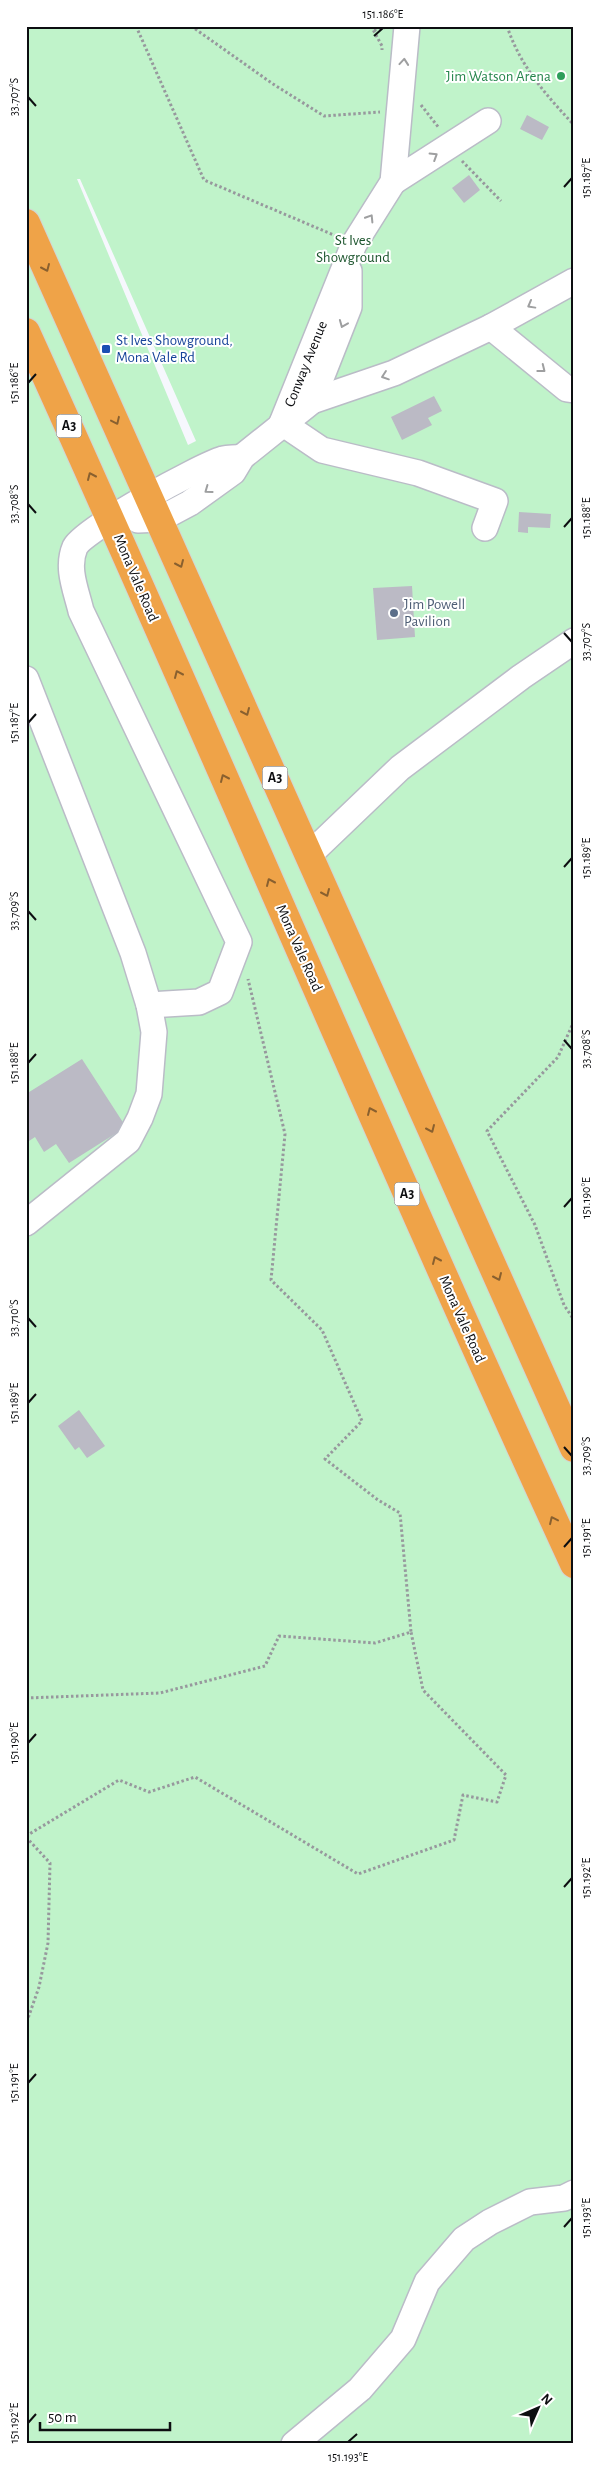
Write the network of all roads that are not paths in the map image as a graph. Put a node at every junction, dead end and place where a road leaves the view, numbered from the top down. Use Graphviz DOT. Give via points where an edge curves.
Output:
graph roads {
  1 [pos="408,26"];
  2 [pos="488,121"];
  3 [pos="392,182"];
  4 [pos="26,223"];
  5 [pos="352,252"];
  6 [pos="574,281"];
  7 [pos="490,327"];
  8 [pos="26,332"];
  9 [pos="571,391"];
  10 [pos="312,401"];
  11 [pos="282,423"];
  12 [pos="155,507"];
  13 [pos="111,520"];
  14 [pos="486,528"];
  15 [pos="574,641"];
  16 [pos="26,679"];
  17 [pos="309,855"];
  18 [pos="149,1005"];
  19 [pos="26,1223"];
  20 [pos="574,1448"];
  21 [pos="574,1564"];
  22 [pos="574,2193"];
  23 [pos="294,2444"];
  3 -- 1 [label="street, Conway Avenue, one-way"];
  3 -- 2 [label="street, one-way"];
  5 -- 3 [label="street, Conway Avenue, one-way"];
  4 -- 12 [label="highway, A3, one-way"];
  5 -- 10 [label="street, one-way" via="349,308"];
  5 -- 11 [label="street, Conway Avenue"];
  6 -- 7 [label="street, Conway Avenue, one-way"];
  7 -- 9 [label="street, one-way"];
  7 -- 10 [label="street, Conway Avenue, one-way" via="394,372"];
  13 -- 8 [label="highway, Mona Vale Road / A3, one-way"];
  10 -- 11 [label="street, Conway Avenue"];
  11 -- 12 [label="street" via="242,457 223,459"];
  11 -- 14 [label="street" via="322,450 418,473 495,501"];
  12 -- 13 [label="street"];
  12 -- 17 [label="highway, A3, one-way"];
  13 -- 18 [label="street" via="86,534 75,547 70,570 81,611 239,942 220,992 199,1002"];
  21 -- 13 [label="highway, Mona Vale Road / A3, one-way" via="485,1371"];
  15 -- 17 [label="street" via="400,768"];
  16 -- 18 [label="street" via="133,953"];
  17 -- 20 [label="highway, A3, one-way"];
  18 -- 19 [label="street" via="154,1032 149,1094 128,1141"];
  22 -- 23 [label="street" via="564,2198 530,2202 464,2239 428,2282 403,2339 360,2389"];
}
